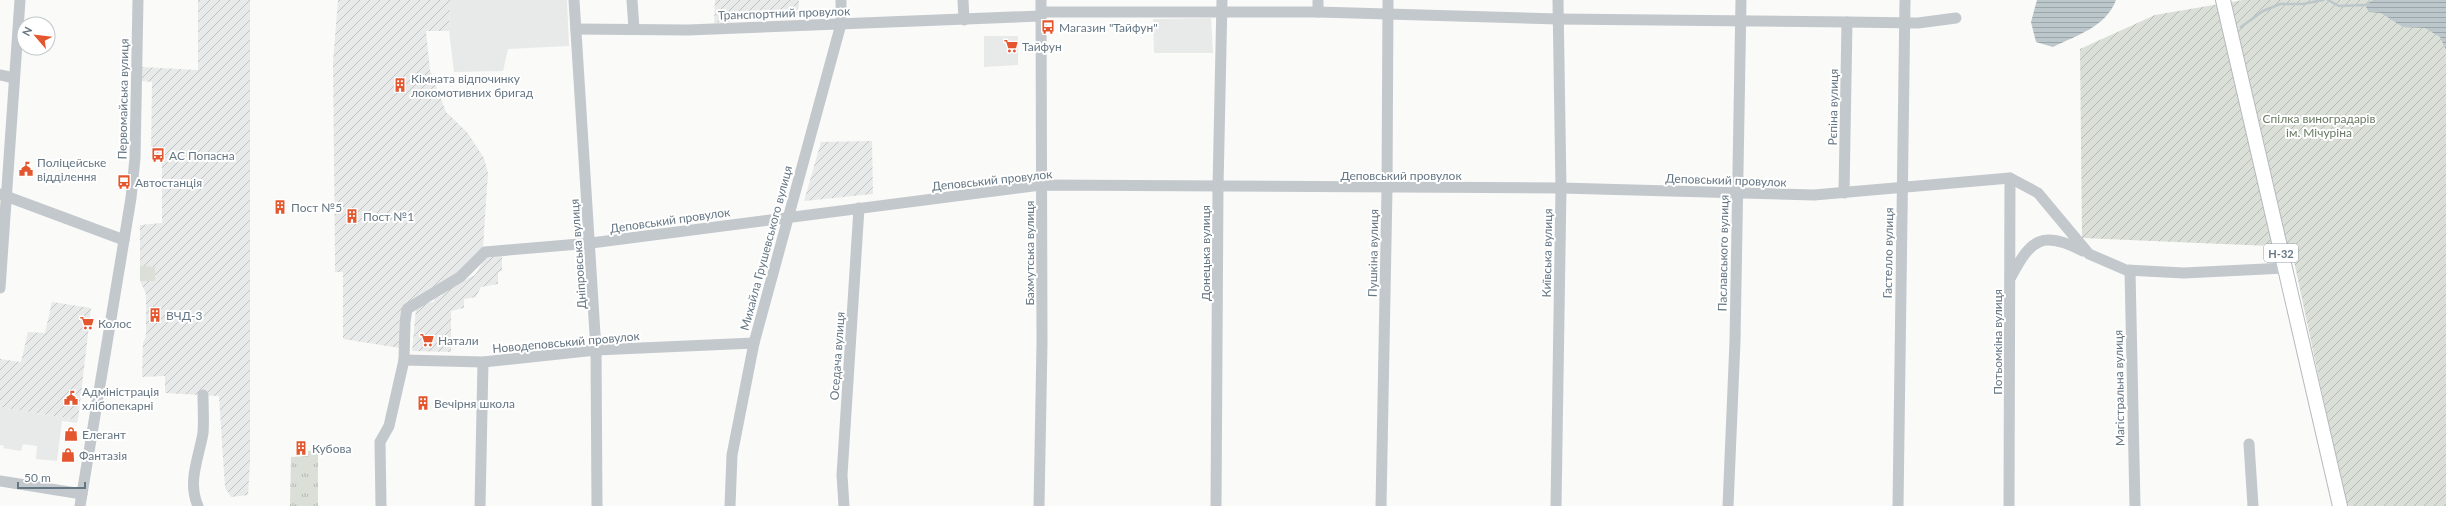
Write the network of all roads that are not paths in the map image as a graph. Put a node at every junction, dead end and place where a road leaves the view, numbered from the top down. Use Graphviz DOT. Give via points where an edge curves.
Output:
graph roads {
  1 [pos="20,0"];
  2 [pos="138,0"];
  3 [pos="574,0"];
  4 [pos="632,0"];
  5 [pos="841,0"];
  6 [pos="963,0"];
  7 [pos="1041,0"];
  8 [pos="1222,0"];
  9 [pos="1318,0"];
  10 [pos="1388,0"];
  11 [pos="1558,0"];
  12 [pos="1741,0"];
  13 [pos="1905,0"];
  14 [pos="2223,0"];
  15 [pos="1222,12"];
  16 [pos="1318,12"];
  17 [pos="1388,13"];
  18 [pos="1041,14"];
  19 [pos="1956,18"];
  20 [pos="1558,19"];
  21 [pos="964,20"];
  22 [pos="1741,22"];
  23 [pos="1847,22"];
  24 [pos="1904,22"];
  25 [pos="841,24"];
  26 [pos="576,29"];
  27 [pos="634,29"];
  28 [pos="0,75"];
  29 [pos="14,78"];
  30 [pos="2010,178"];
  31 [pos="1041,185"];
  32 [pos="1218,187"];
  33 [pos="1561,188"];
  34 [pos="1902,188"];
  35 [pos="1387,189"];
  36 [pos="1737,193"];
  37 [pos="1844,193"];
  38 [pos="3,195"];
  39 [pos="859,208"];
  40 [pos="788,217"];
  41 [pos="124,240"];
  42 [pos="591,243"];
  43 [pos="2089,254"];
  44 [pos="2285,268"];
  45 [pos="2130,270"];
  46 [pos="2010,279"];
  47 [pos="0,288"];
  48 [pos="754,343"];
  49 [pos="596,350"];
  50 [pos="404,360"];
  51 [pos="483,362"];
  52 [pos="202,395"];
  53 [pos="2249,444"];
  54 [pos="0,481"];
  55 [pos="82,494"];
  56 [pos="80,506"];
  57 [pos="198,506"];
  58 [pos="381,506"];
  59 [pos="480,506"];
  60 [pos="597,506"];
  61 [pos="730,506"];
  62 [pos="844,506"];
  63 [pos="1039,506"];
  64 [pos="1216,506"];
  65 [pos="1381,506"];
  66 [pos="1556,506"];
  67 [pos="1728,506"];
  68 [pos="1898,506"];
  69 [pos="2009,506"];
  70 [pos="2135,506"];
  71 [pos="2253,506"];
  72 [pos="2340,506"];
  1 -- 29 [label="street"];
  2 -- 41 [label="street, Первомайська вулиця" via="135,158"];
  3 -- 26 [label="street, Дніпровська вулиця"];
  4 -- 27 [label="street"];
  5 -- 25 [label="street, Михайла Грушевського вулиця"];
  6 -- 21 [label="street"];
  7 -- 18 [label="street, Бахмутська вулиця"];
  8 -- 15 [label="street, Донецька вулиця"];
  9 -- 16 [label="street"];
  10 -- 17 [label="street, Пушкіна вулиця"];
  11 -- 20 [label="street, Київська вулиця"];
  12 -- 22 [label="street, Паславського вулиця"];
  13 -- 24 [label="street, Гастелло вулиця"];
  14 -- 44 [label="main road, Н-32"];
  15 -- 16 [label="street, Транспортний провулок"];
  15 -- 18 [label="street, Транспортний провулок"];
  15 -- 32 [label="street, Донецька вулиця"];
  16 -- 17 [label="street, Транспортний провулок"];
  17 -- 20 [label="street, Транспортний провулок"];
  17 -- 35 [label="street, Пушкіна вулиця"];
  18 -- 21 [label="street, Транспортний провулок"];
  18 -- 31 [label="street, Бахмутська вулиця"];
  19 -- 24 [label="street, Транспортний провулок"];
  20 -- 22 [label="street, Транспортний провулок"];
  20 -- 33 [label="street, Київська вулиця"];
  21 -- 25 [label="street, Транспортний провулок"];
  22 -- 23 [label="street, Транспортний провулок"];
  22 -- 36 [label="street, Паславського вулиця"];
  23 -- 24 [label="street, Транспортний провулок"];
  23 -- 37 [label="street, Рєпіна вулиця"];
  24 -- 34 [label="street, Гастелло вулиця"];
  25 -- 27 [label="street, Транспортний провулок" via="688,30"];
  25 -- 40 [label="street, Михайла Грушевського вулиця"];
  26 -- 27 [label="street, Транспортний провулок"];
  26 -- 42 [label="street, Дніпровська вулиця"];
  28 -- 29 [label="street"];
  29 -- 38 [label="street"];
  30 -- 34 [label="street, Деповський провулок"];
  30 -- 43 [label="street" via="2038,193"];
  30 -- 46 [label="street, Потьомкіна вулиця"];
  31 -- 32 [label="street, Деповський провулок"];
  31 -- 39 [label="street, Деповський провулок"];
  31 -- 63 [label="street, Бахмутська вулиця"];
  32 -- 35 [label="street, Деповський провулок"];
  32 -- 64 [label="street, Донецька вулиця"];
  33 -- 35 [label="street, Деповський провулок"];
  33 -- 36 [label="street, Деповський провулок"];
  33 -- 66 [label="street, Київська вулиця"];
  34 -- 37 [label="street, Деповський провулок"];
  34 -- 68 [label="street, Гастелло вулиця"];
  35 -- 65 [label="street, Пушкіна вулиця"];
  36 -- 37 [label="street, Деповський провулок" via="1814,196"];
  36 -- 67 [label="street, Паславського вулиця" via="1735,341"];
  38 -- 41 [label="street"];
  38 -- 47 [label="street"];
  39 -- 40 [label="street, Деповський провулок"];
  39 -- 62 [label="street, Оседача вулиця" via="842,475"];
  40 -- 42 [label="street, Деповський провулок"];
  40 -- 48 [label="street, Михайла Грушевського вулиця"];
  41 -- 55 [label="street, Первомайська вулиця"];
  42 -- 49 [label="street, Дніпровська вулиця"];
  42 -- 50 [label="street, Деповський провулок" via="485,252 460,277 407,309"];
  43 -- 45 [label="street"];
  43 -- 46 [label="street" via="2062,240 2042,240 2024,252"];
  44 -- 45 [label="street" via="2184,273"];
  44 -- 72 [label="main road, Н-32"];
  45 -- 70 [label="street, Магістральна вулиця"];
  46 -- 69 [label="street, Потьомкіна вулиця"];
  48 -- 49 [label="street, Новодеповський провулок"];
  48 -- 61 [label="street, Михайла Грушевського вулиця" via="732,455"];
  49 -- 51 [label="street, Новодеповський провулок"];
  49 -- 60 [label="street, Дніпровська вулиця"];
  50 -- 51 [label="street, Новодеповський провулок"];
  50 -- 58 [label="street" via="389,426 380,442"];
  51 -- 59 [label="street"];
  52 -- 57 [label="street" via="203,432 196,457 192,494"];
  53 -- 71 [label="street"];
  54 -- 55 [label="street"];
  55 -- 56 [label="street, Первомайська вулиця"];
}
